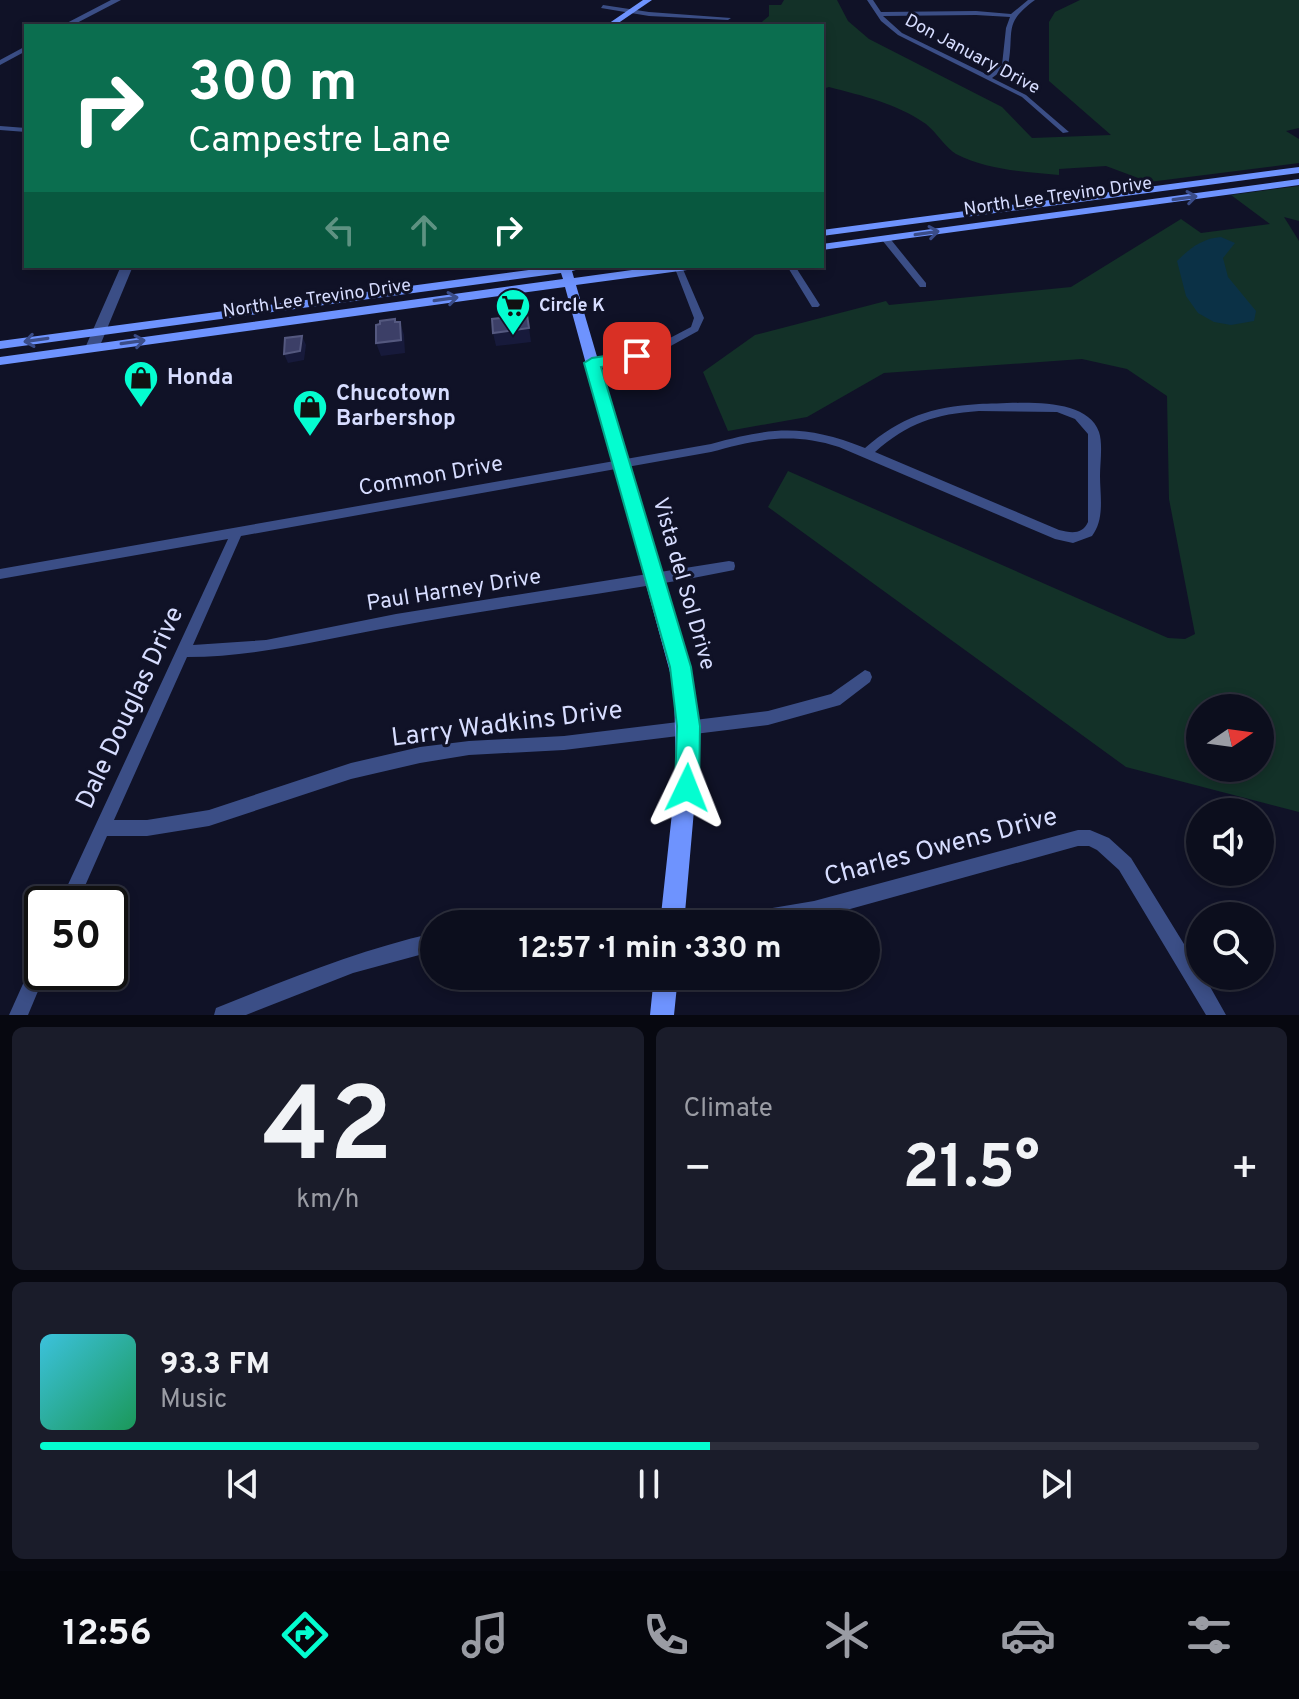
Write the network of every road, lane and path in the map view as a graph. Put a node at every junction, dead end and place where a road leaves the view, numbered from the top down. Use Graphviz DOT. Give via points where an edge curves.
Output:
graph roads {
  1 [pos="117,0"];
  2 [pos="648,0"];
  3 [pos="870,0"];
  4 [pos="938,0"];
  5 [pos="1032,0"];
  6 [pos="603,7"];
  7 [pos="631,11"];
  8 [pos="879,14"];
  9 [pos="949,14"];
  10 [pos="1010,15"];
  11 [pos="728,18"];
  12 [pos="69,24"];
  13 [pos="612,24"];
  14 [pos="24,49"];
  15 [pos="0,63"];
  16 [pos="988,78"];
  17 [pos="0,128"];
  18 [pos="24,130"];
  19 [pos="1065,132"];
  20 [pos="1299,170"];
  21 [pos="1299,182"];
  22 [pos="824,233"];
  23 [pos="885,238"];
  24 [pos="824,247"];
  25 [pos="126,268"];
  26 [pos="659,268"];
  27 [pos="682,268"];
  28 [pos="792,268"];
  29 [pos="566,272"];
  30 [pos="923,285"];
  31 [pos="320,301"];
  32 [pos="815,305"];
  33 [pos="319,316"];
  34 [pos="100,331"];
  35 [pos="0,345"];
  36 [pos="92,348"];
  37 [pos="0,361"];
  38 [pos="592,363"];
  39 [pos="866,453"];
  40 [pos="622,464"];
  41 [pos="237,532"];
  42 [pos="729,566"];
  43 [pos="0,574"];
  44 [pos="656,580"];
  45 [pos="185,651"];
  46 [pos="865,677"];
  47 [pos="689,726"];
  48 [pos="104,828"];
  49 [pos="77,886"];
  50 [pos="674,910"];
  51 [pos="814,910"];
  52 [pos="420,945"];
  53 [pos="29,990"];
  54 [pos="665,990"];
  55 [pos="18,1015"];
  56 [pos="223,1015"];
  57 [pos="662,1015"];
  58 [pos="1217,1015"];
  1 -- 12 [label="street"];
  2 -- 7 [label="main road"];
  3 -- 8 [label="street, Don January Drive"];
  4 -- 9 [label="street"];
  5 -- 10 [label="street"];
  6 -- 7 [label="street"];
  7 -- 11 [label="street"];
  7 -- 13 [label="main road"];
  8 -- 9 [label="street"];
  8 -- 16 [label="street, Don January Drive" via="900,34"];
  9 -- 10 [label="street"];
  10 -- 16 [label="street" via="1005,66"];
  14 -- 15 [label="street"];
  16 -- 19 [label="street, Don January Drive" via="1033,102"];
  17 -- 18 [label="street"];
  20 -- 22 [label="main road, North Lee Trevino Drive"];
  23 -- 21 [label="main road, North Lee Trevino Drive, one-way"];
  23 -- 24 [label="main road, North Lee Trevino Drive"];
  23 -- 30 [label="street"];
  25 -- 34 [label="street"];
  26 -- 29 [label="main road, North Lee Trevino Drive"];
  27 -- 38 [label="street" via="699,318 695,329 652,352"];
  28 -- 32 [label="street"];
  29 -- 31 [label="main road, North Lee Trevino Drive"];
  33 -- 29 [label="main road, North Lee Trevino Drive, one-way"];
  29 -- 38 [label="main road, Vista del Sol Drive"];
  31 -- 33 [label="main road"];
  31 -- 34 [label="main road, North Lee Trevino Drive"];
  36 -- 33 [label="main road, North Lee Trevino Drive, one-way"];
  34 -- 35 [label="main road, North Lee Trevino Drive, one-way"];
  34 -- 36 [label="street"];
  36 -- 37 [label="main road, North Lee Trevino Drive"];
  38 -- 40 [label="main road, Vista del Sol Drive"];
  39 -- 39 [label="street, Common Drive" via="1061,537 1083,537 1093,528 1094,434 1085,420 1066,409 936,411 900,425"];
  39 -- 40 [label="street, Common Drive" via="812,433 783,432"];
  40 -- 41 [label="street, Common Drive"];
  40 -- 44 [label="main road, Vista del Sol Drive"];
  41 -- 43 [label="street, Common Drive"];
  41 -- 45 [label="street, Dale Douglas Drive"];
  42 -- 44 [label="street, Paul Harney Drive"];
  44 -- 45 [label="street, Paul Harney Drive" via="397,620 282,646"];
  44 -- 47 [label="main road, Vista del Sol Drive" via="681,667"];
  45 -- 48 [label="street, Dale Douglas Drive"];
  46 -- 47 [label="street, Larry Wadkins Drive" via="835,700 804,711"];
  47 -- 48 [label="street, Larry Wadkins Drive" via="420,755 340,774 209,818 147,828"];
  47 -- 50 [label="main road, Vista del Sol Drive"];
  48 -- 49 [label="street, Dale Douglas Drive"];
  51 -- 58 [label="street, Charles Owens Drive" via="1090,838 1110,848 1134,876"];
  52 -- 56 [label="street" via="337,969"];
  53 -- 55 [label="street"];
  54 -- 57 [label="main road"];
}
